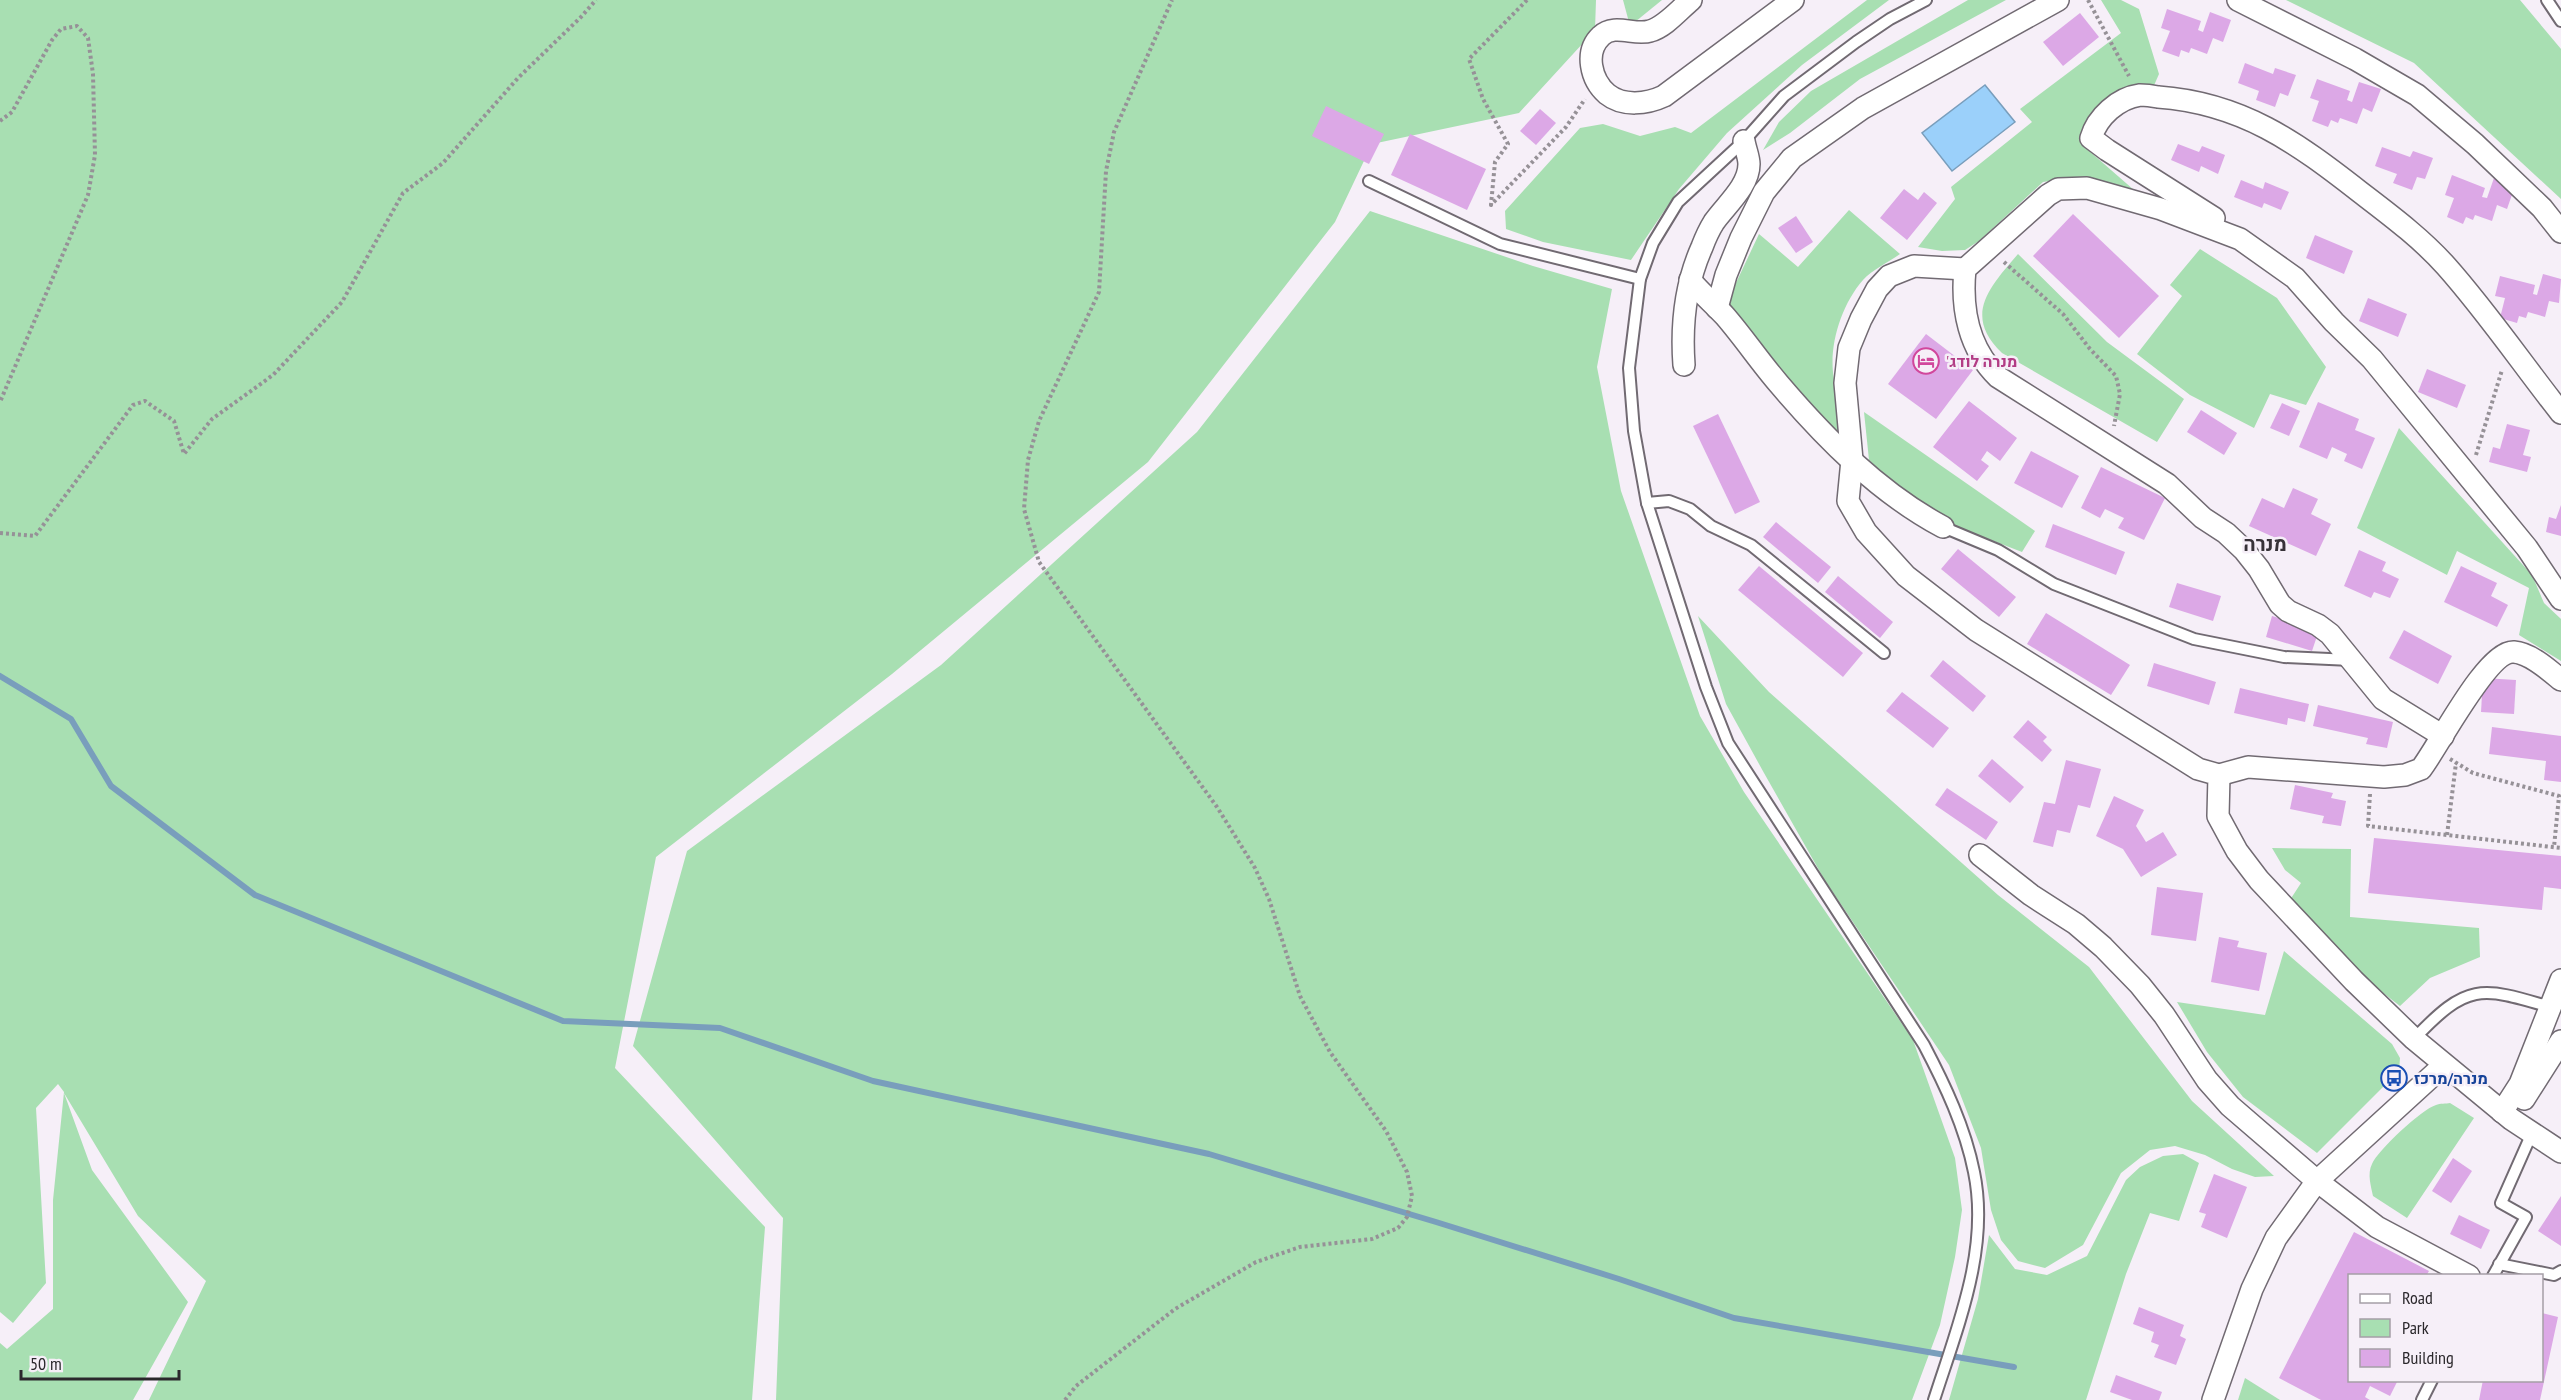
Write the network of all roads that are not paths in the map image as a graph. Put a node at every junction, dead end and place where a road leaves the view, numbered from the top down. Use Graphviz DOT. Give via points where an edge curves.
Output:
graph roads {
  1 [pos="1691,0"];
  2 [pos="1793,0"];
  3 [pos="1926,0"];
  4 [pos="2058,0"];
  5 [pos="2238,0"];
  6 [pos="2547,0"];
  7 [pos="2561,21"];
  8 [pos="1744,141"];
  9 [pos="1370,182"];
  10 [pos="2561,232"];
  11 [pos="2240,239"];
  12 [pos="1965,269"];
  13 [pos="1640,279"];
  14 [pos="1690,280"];
  15 [pos="1717,308"];
  16 [pos="1684,365"];
  17 [pos="2561,413"];
  18 [pos="1852,460"];
  19 [pos="1647,503"];
  20 [pos="1942,527"];
  21 [pos="2561,599"];
  22 [pos="1884,654"];
  23 [pos="2351,660"];
  24 [pos="2561,680"];
  25 [pos="2439,743"];
  26 [pos="2219,775"];
  27 [pos="1980,855"];
  28 [pos="2561,980"];
  29 [pos="2550,1007"];
  30 [pos="2414,1039"];
  31 [pos="2561,1041"];
  32 [pos="2444,1065"];
  33 [pos="2506,1115"];
  34 [pos="2532,1134"];
  35 [pos="2561,1152"];
  36 [pos="2317,1181"];
  37 [pos="2499,1264"];
  38 [pos="2561,1270"];
  39 [pos="2457,1273"];
  40 [pos="2494,1274"];
  41 [pos="2431,1382"];
  42 [pos="2424,1399"];
  43 [pos="1934,1400"];
  44 [pos="2213,1400"];
  1 -- 2 [label="street" via="1650,31 1612,30 1601,36 1592,50 1590,67 1608,94 1624,101 1652,102 1664,96"];
  3 -- 8 [label="lane" via="1890,19 1784,96"];
  4 -- 15 [label="street" via="1863,108 1792,158 1764,192 1726,275"];
  5 -- 10 [label="street" via="2417,95 2475,144 2542,208"];
  6 -- 7 [label="lane"];
  8 -- 13 [label="lane" via="1678,202 1653,243"];
  8 -- 14 [label="street" via="1749,163 1747,176 1713,224"];
  9 -- 13 [label="lane" via="1500,244"];
  11 -- 12 [label="street" via="2135,200 2071,187 2048,195"];
  11 -- 17 [label="street" via="2213,217 2091,138 2095,125 2115,106 2139,95 2207,103 2282,135 2400,223 2446,266"];
  11 -- 21 [label="street" via="2295,278 2372,359 2528,548"];
  12 -- 18 [label="street" via="1914,266 1889,276 1877,289 1849,348 1845,383"];
  12 -- 23 [label="street" via="1963,289 1970,332 1989,368 2167,484 2253,559 2280,604 2330,634"];
  13 -- 19 [label="lane" via="1629,368 1634,431"];
  14 -- 15 [label="street"];
  14 -- 16 [label="street" via="1684,304"];
  15 -- 18 [label="street" via="1778,383"];
  18 -- 20 [label="street" via="1920,515"];
  18 -- 26 [label="street" via="1848,501 1866,532 1906,576 1976,630 2096,707 2198,769"];
  19 -- 22 [label="lane" via="1669,501 1690,509 1711,526 1751,545"];
  19 -- 43 [label="lane" via="1728,743 1924,1045 1945,1084 1965,1137 1975,1174 1978,1215 1974,1261 1962,1314"];
  20 -- 23 [label="lane" via="1998,550 2054,584 2194,639 2284,657"];
  23 -- 25 [label="street" via="2383,699"];
  24 -- 25 [label="street" via="2529,657 2504,653 2482,674"];
  25 -- 26 [label="street" via="2421,769 2405,775 2248,767"];
  26 -- 30 [label="street" via="2218,816 2237,851 2338,964"];
  27 -- 36 [label="street" via="2103,947 2164,1015 2207,1080 2230,1106"];
  28 -- 29 [label="street"];
  29 -- 30 [label="lane" via="2490,991 2470,995 2438,1014"];
  29 -- 33 [label="street"];
  30 -- 32 [label="street"];
  31 -- 33 [label="street"];
  32 -- 33 [label="street"];
  32 -- 36 [label="street"];
  33 -- 34 [label="street"];
  34 -- 35 [label="street"];
  34 -- 37 [label="lane" via="2501,1203 2526,1217"];
  36 -- 39 [label="street" via="2377,1227"];
  36 -- 44 [label="street" via="2264,1260"];
  37 -- 38 [label="lane" via="2554,1275"];
  37 -- 40 [label="lane"];
  41 -- 42 [label="lane"];
}
